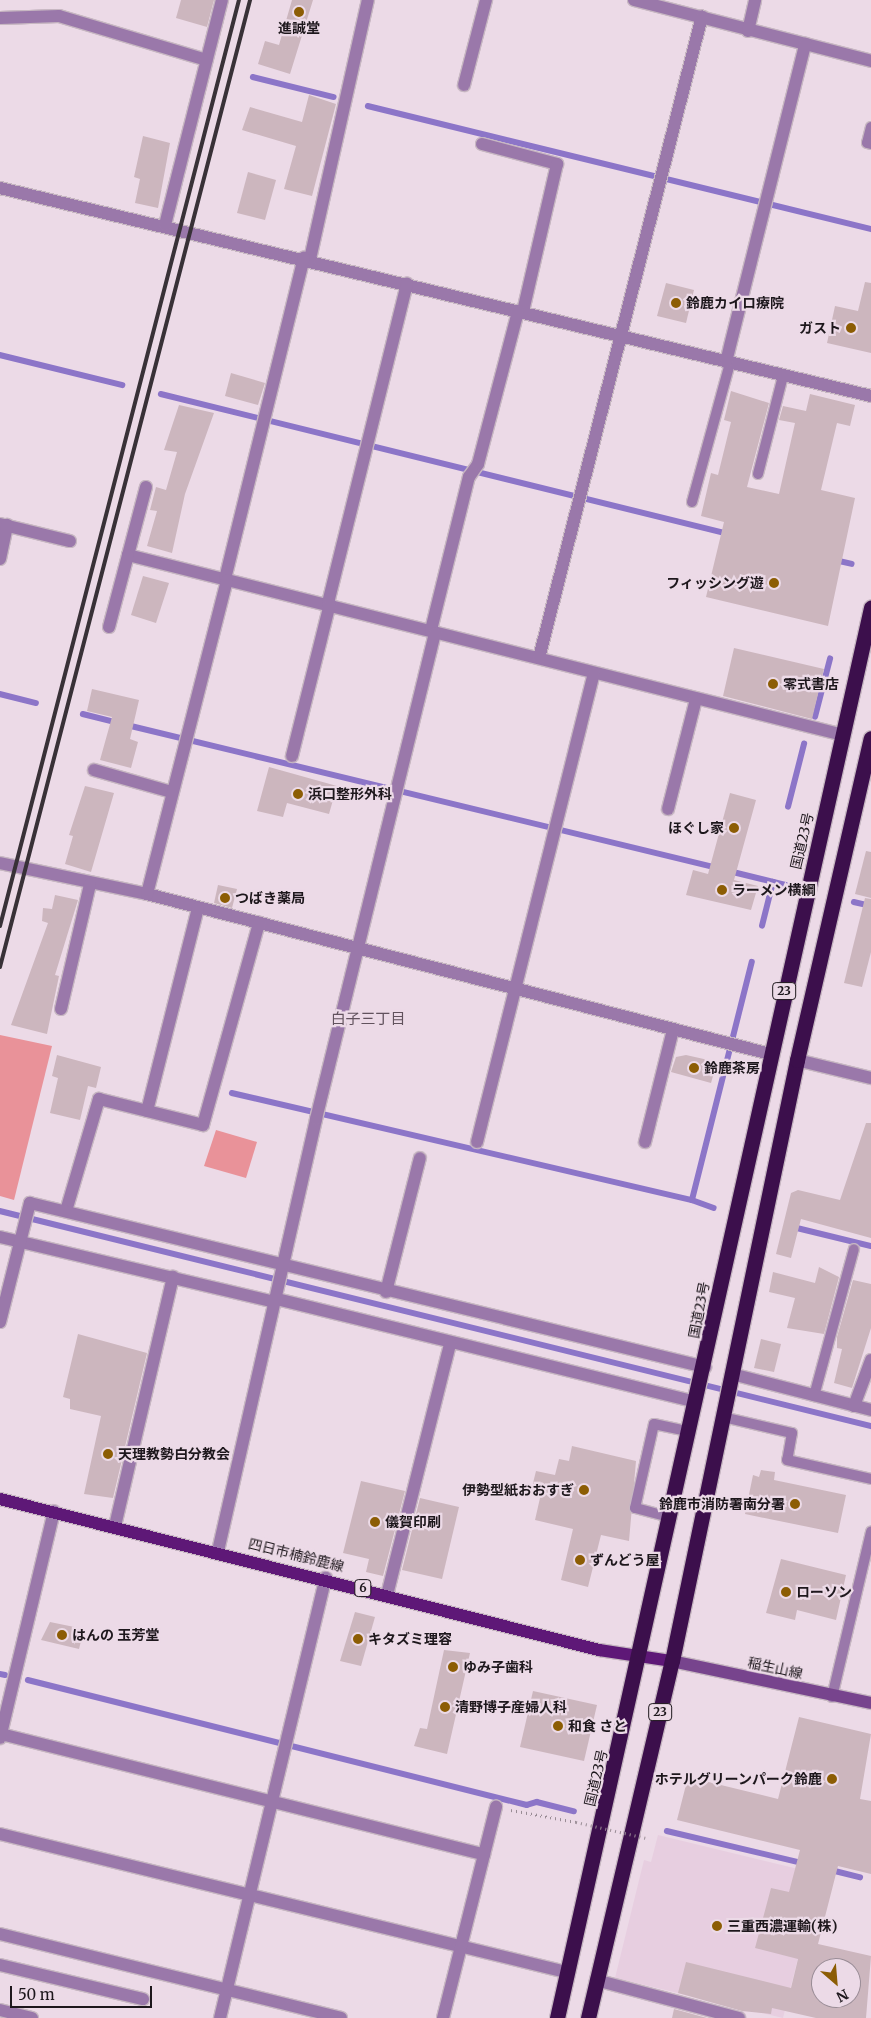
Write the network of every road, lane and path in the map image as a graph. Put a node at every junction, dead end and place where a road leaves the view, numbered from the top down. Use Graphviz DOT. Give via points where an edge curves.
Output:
graph roads {
  1 [pos="222,0"];
  2 [pos="368,0"];
  3 [pos="486,0"];
  4 [pos="634,0"];
  5 [pos="755,0"];
  6 [pos="660,3"];
  7 [pos="702,16"];
  8 [pos="0,18"];
  9 [pos="748,31"];
  10 [pos="804,44"];
  11 [pos="207,60"];
  12 [pos="871,61"];
  13 [pos="464,85"];
  14 [pos="871,127"];
  15 [pos="482,144"];
  16 [pos="871,144"];
  17 [pos="0,188"];
  18 [pos="166,225"];
  19 [pos="307,259"];
  20 [pos="407,284"];
  21 [pos="520,311"];
  22 [pos="623,335"];
  23 [pos="728,362"];
  24 [pos="783,376"];
  25 [pos="871,396"];
  26 [pos="758,474"];
  27 [pos="146,486"];
  28 [pos="692,502"];
  29 [pos="4,524"];
  30 [pos="70,541"];
  31 [pos="128,555"];
  32 [pos="0,560"];
  33 [pos="226,580"];
  34 [pos="329,604"];
  35 [pos="871,608"];
  36 [pos="109,627"];
  37 [pos="433,631"];
  38 [pos="540,658"];
  39 [pos="594,673"];
  40 [pos="696,699"];
  41 [pos="843,735"];
  42 [pos="871,739"];
  43 [pos="292,756"];
  44 [pos="94,770"];
  45 [pos="172,792"];
  46 [pos="668,809"];
  47 [pos="0,863"];
  48 [pos="90,884"];
  49 [pos="147,894"];
  50 [pos="198,908"];
  51 [pos="259,923"];
  52 [pos="356,951"];
  53 [pos="517,992"];
  54 [pos="61,1009"];
  55 [pos="673,1030"];
  56 [pos="770,1054"];
  57 [pos="797,1060"];
  58 [pos="871,1078"];
  59 [pos="147,1111"];
  60 [pos="477,1142"];
  61 [pos="645,1142"];
  62 [pos="420,1158"];
  63 [pos="66,1211"];
  64 [pos="0,1238"];
  65 [pos="21,1238"];
  66 [pos="854,1250"];
  67 [pos="284,1266"];
  68 [pos="173,1277"];
  69 [pos="386,1292"];
  70 [pos="277,1298"];
  71 [pos="0,1322"];
  72 [pos="450,1344"];
  73 [pos="871,1360"];
  74 [pos="703,1371"];
  75 [pos="731,1378"];
  76 [pos="814,1396"];
  77 [pos="696,1402"];
  78 [pos="854,1406"];
  79 [pos="871,1410"];
  80 [pos="724,1411"];
  81 [pos="686,1431"];
  82 [pos="871,1479"];
  83 [pos="0,1499"];
  84 [pos="54,1511"];
  85 [pos="669,1517"];
  86 [pos="115,1526"];
  87 [pos="871,1532"];
  88 [pos="218,1551"];
  89 [pos="326,1578"];
  90 [pos="387,1595"];
  91 [pos="640,1654"];
  92 [pos="672,1661"];
  93 [pos="8,1688"];
  94 [pos="832,1697"];
  95 [pos="871,1703"];
  96 [pos="0,1736"];
  97 [pos="272,1801"];
  98 [pos="496,1807"];
  99 [pos="0,1834"];
  100 [pos="646,1838"];
  101 [pos="484,1854"];
  102 [pos="250,1893"];
  103 [pos="0,1934"];
  104 [pos="460,1945"];
  105 [pos="0,1965"];
  106 [pos="566,1972"];
  107 [pos="596,1980"];
  108 [pos="227,1990"];
  109 [pos="143,1999"];
  110 [pos="0,2010"];
  111 [pos="726,2016"];
  112 [pos="32,2018"];
  113 [pos="220,2018"];
  114 [pos="340,2018"];
  115 [pos="443,2018"];
  116 [pos="556,2018"];
  117 [pos="588,2018"];
  118 [pos="739,2018"];
  1 -- 11 [label="street"];
  2 -- 19 [label="street"];
  3 -- 13 [label="street"];
  4 -- 6 [label="street"];
  5 -- 9 [label="street"];
  6 -- 7 [label="street"];
  7 -- 9 [label="street"];
  7 -- 22 [label="street"];
  8 -- 11 [label="street" via="58,16"];
  9 -- 10 [label="street"];
  10 -- 12 [label="street"];
  10 -- 23 [label="street"];
  11 -- 18 [label="street"];
  14 -- 16 [label="lane" via="867,143"];
  15 -- 21 [label="street" via="557,164"];
  17 -- 18 [label="street"];
  18 -- 19 [label="street"];
  19 -- 20 [label="street"];
  19 -- 33 [label="street"];
  20 -- 21 [label="street"];
  20 -- 34 [label="street"];
  21 -- 22 [label="street"];
  21 -- 37 [label="street" via="478,464 469,477"];
  22 -- 23 [label="street"];
  22 -- 38 [label="street"];
  23 -- 24 [label="street"];
  23 -- 28 [label="lane"];
  24 -- 25 [label="street"];
  24 -- 26 [label="lane"];
  27 -- 31 [label="street"];
  29 -- 30 [label="street"];
  29 -- 32 [label="street"];
  31 -- 33 [label="street"];
  31 -- 36 [label="street"];
  33 -- 34 [label="street"];
  33 -- 45 [label="street"];
  34 -- 37 [label="street"];
  34 -- 43 [label="street"];
  35 -- 41 [label="highway, 国道23号 / 23"];
  37 -- 38 [label="street"];
  37 -- 52 [label="street"];
  38 -- 39 [label="street"];
  39 -- 40 [label="street"];
  39 -- 53 [label="street"];
  40 -- 41 [label="street"];
  40 -- 46 [label="street"];
  41 -- 56 [label="highway, 国道23号 / 23"];
  42 -- 57 [label="highway, 23"];
  44 -- 45 [label="street"];
  45 -- 49 [label="street"];
  47 -- 48 [label="street"];
  48 -- 49 [label="street"];
  48 -- 54 [label="street"];
  49 -- 50 [label="street"];
  50 -- 51 [label="street"];
  50 -- 59 [label="street"];
  51 -- 52 [label="street"];
  51 -- 59 [label="street" via="203,1125"];
  52 -- 53 [label="street"];
  52 -- 67 [label="street"];
  53 -- 55 [label="street"];
  53 -- 60 [label="street"];
  55 -- 56 [label="street"];
  55 -- 61 [label="street"];
  56 -- 74 [label="highway, 国道23号 / 23"];
  57 -- 58 [label="street"];
  57 -- 75 [label="highway, 23"];
  59 -- 63 [label="street" via="99,1099"];
  62 -- 69 [label="street"];
  63 -- 65 [label="street" via="30,1203"];
  63 -- 67 [label="street"];
  64 -- 65 [label="street"];
  65 -- 68 [label="street"];
  65 -- 71 [label="street"];
  66 -- 76 [label="lane"];
  67 -- 69 [label="street"];
  67 -- 70 [label="street"];
  68 -- 70 [label="street" via="270,1301"];
  68 -- 86 [label="street"];
  69 -- 74 [label="street"];
  70 -- 72 [label="street"];
  70 -- 88 [label="street"];
  72 -- 77 [label="street"];
  72 -- 90 [label="street"];
  73 -- 78 [label="street"];
  74 -- 77 [label="highway, 国道23号 / 23"];
  75 -- 76 [label="street"];
  75 -- 80 [label="highway, 23"];
  76 -- 78 [label="street"];
  77 -- 81 [label="highway, 国道23号 / 23"];
  78 -- 79 [label="street"];
  80 -- 82 [label="lane" via="792,1433 786,1460"];
  80 -- 92 [label="highway, 23"];
  81 -- 85 [label="highway, 国道23号 / 23"];
  81 -- 85 [label="lane" via="654,1424 635,1508"];
  83 -- 84 [label="main road, 四日市楠鈴鹿線 / 6"];
  84 -- 86 [label="main road, 四日市楠鈴鹿線 / 6"];
  84 -- 93 [label="street" via="16,1670"];
  85 -- 91 [label="highway, 国道23号 / 23"];
  86 -- 88 [label="main road, 四日市楠鈴鹿線 / 6"];
  87 -- 94 [label="lane"];
  88 -- 89 [label="main road, 四日市楠鈴鹿線 / 6"];
  89 -- 90 [label="main road, 四日市楠鈴鹿線 / 6"];
  89 -- 97 [label="street"];
  90 -- 91 [label="main road, 四日市楠鈴鹿線 / 6" via="599,1650"];
  91 -- 92 [label="main road, 四日市楠鈴鹿線 / 6"];
  91 -- 106 [label="highway, 国道23号 / 23"];
  92 -- 94 [label="main road, 稲生山線"];
  92 -- 107 [label="highway, 23"];
  93 -- 96 [label="street"];
  94 -- 95 [label="main road, 稲生山線"];
  96 -- 97 [label="street"];
  97 -- 101 [label="street"];
  97 -- 102 [label="street"];
  98 -- 100 [label="path, bridge"];
  98 -- 101 [label="street"];
  99 -- 102 [label="street"];
  101 -- 104 [label="street"];
  102 -- 104 [label="street"];
  102 -- 108 [label="street"];
  103 -- 108 [label="street"];
  104 -- 106 [label="street"];
  104 -- 115 [label="street"];
  105 -- 109 [label="street"];
  106 -- 116 [label="highway, 国道23号 / 23"];
  107 -- 111 [label="street"];
  107 -- 117 [label="highway, 23"];
  108 -- 113 [label="street"];
  108 -- 114 [label="street"];
  110 -- 112 [label="street"];
  111 -- 118 [label="street"];
}
